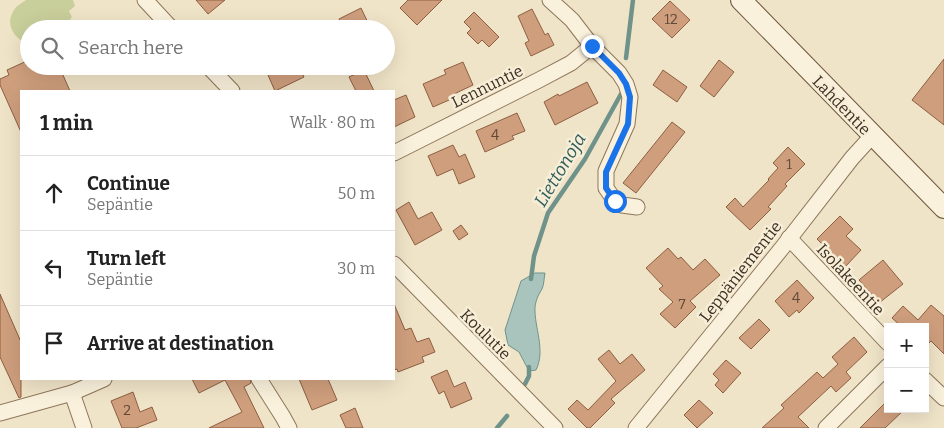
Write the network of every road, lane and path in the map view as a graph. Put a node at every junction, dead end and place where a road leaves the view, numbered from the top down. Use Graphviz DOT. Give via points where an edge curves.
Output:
graph roads {
  1 [pos="145,0"];
  2 [pos="550,0"];
  3 [pos="741,0"];
  4 [pos="164,20"];
  5 [pos="592,46"];
  6 [pos="217,75"];
  7 [pos="231,90"];
  8 [pos="872,136"];
  9 [pos="395,152"];
  10 [pos="637,207"];
  11 [pos="944,208"];
  12 [pos="789,238"];
  13 [pos="395,265"];
  14 [pos="884,340"];
  15 [pos="886,368"];
  16 [pos="102,380"];
  17 [pos="261,380"];
  18 [pos="929,384"];
  19 [pos="72,393"];
  20 [pos="944,398"];
  21 [pos="0,413"];
  22 [pos="84,428"];
  23 [pos="288,428"];
  24 [pos="555,428"];
  25 [pos="636,428"];
  26 [pos="826,428"];
  1 -- 4 [label="street"];
  2 -- 5 [label="street" via="572,20"];
  3 -- 8 [label="main road, Lahdentie"];
  5 -- 9 [label="street, Lennuntie" via="539,80"];
  5 -- 10 [label="street" via="619,73 630,97 628,124 606,172 606,188 615,201"];
  6 -- 7 [label="street"];
  8 -- 11 [label="main road, Lahdentie"];
  8 -- 12 [label="street, Leppäniementie"];
  12 -- 14 [label="street, Isolakeentie"];
  12 -- 25 [label="street, Leppäniementie"];
  13 -- 24 [label="street, Koulutie"];
  15 -- 26 [label="street"];
  16 -- 19 [label="street"];
  17 -- 23 [label="street"];
  18 -- 20 [label="street"];
  19 -- 21 [label="street"];
  19 -- 22 [label="street"];
}
